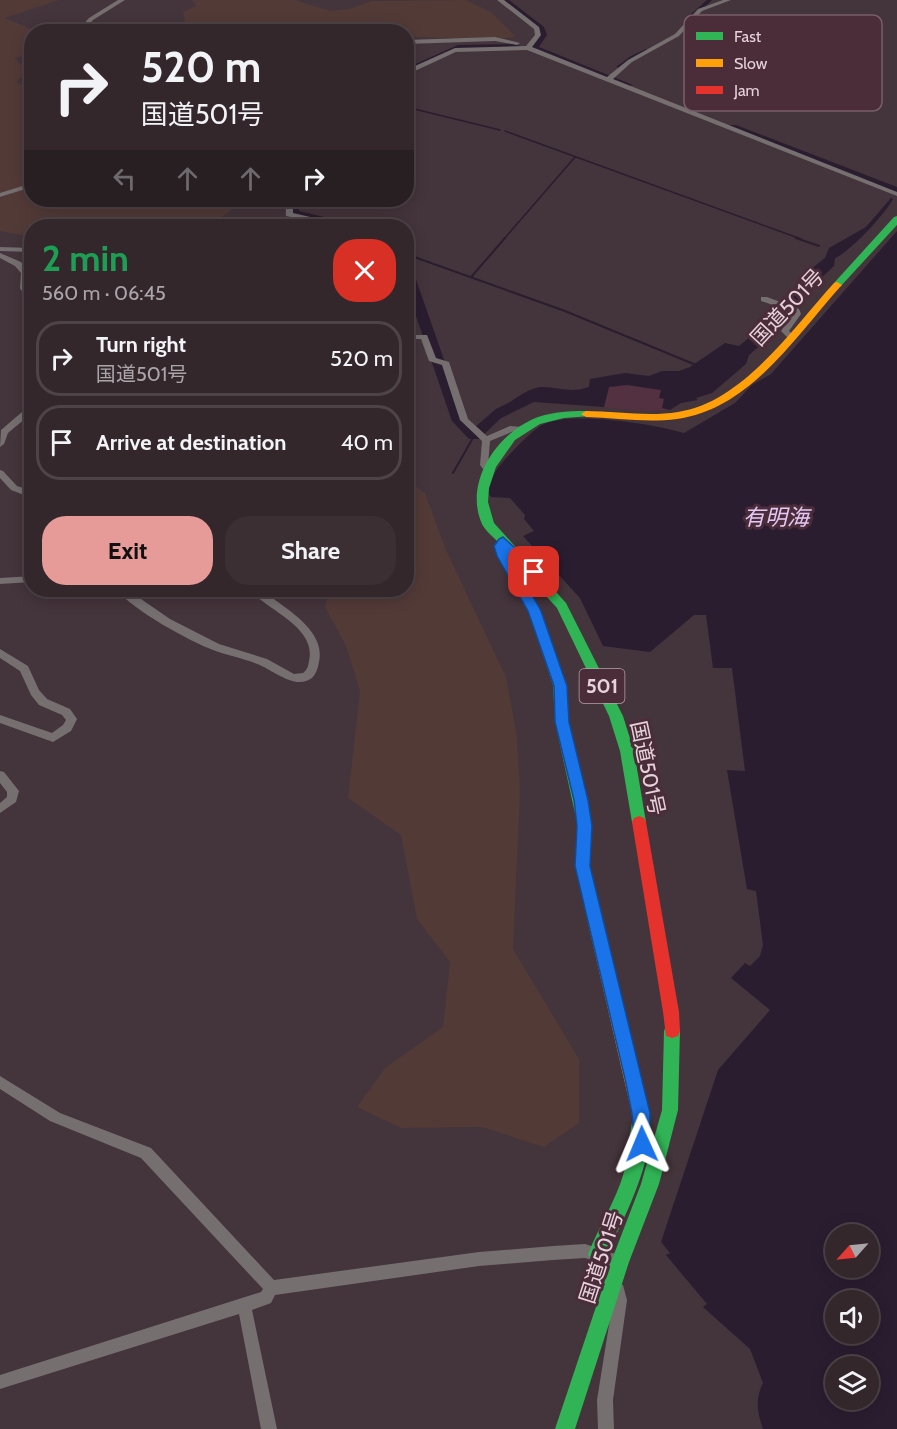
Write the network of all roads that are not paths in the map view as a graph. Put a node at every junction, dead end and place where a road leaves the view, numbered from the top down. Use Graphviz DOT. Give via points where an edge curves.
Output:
graph roads {
  1 [pos="122,0"];
  2 [pos="500,0"];
  3 [pos="728,0"];
  4 [pos="695,15"];
  5 [pos="87,24"];
  6 [pos="684,27"];
  7 [pos="414,42"];
  8 [pos="529,47"];
  9 [pos="414,69"];
  10 [pos="609,79"];
  11 [pos="684,109"];
  12 [pos="689,111"];
  13 [pos="24,188"];
  14 [pos="895,193"];
  15 [pos="0,195"];
  16 [pos="289,207"];
  17 [pos="312,219"];
  18 [pos="897,219"];
  19 [pos="0,249"];
  20 [pos="24,250"];
  21 [pos="0,255"];
  22 [pos="24,272"];
  23 [pos="764,299"];
  24 [pos="790,335"];
  25 [pos="414,337"];
  26 [pos="24,414"];
  27 [pos="519,429"];
  28 [pos="2,431"];
  29 [pos="485,438"];
  30 [pos="0,444"];
  31 [pos="489,471"];
  32 [pos="0,473"];
  33 [pos="24,492"];
  34 [pos="503,542"];
  35 [pos="24,579"];
  36 [pos="0,580"];
  37 [pos="132,597"];
  38 [pos="263,597"];
  39 [pos="0,653"];
  40 [pos="0,719"];
  41 [pos="0,775"];
  42 [pos="0,808"];
  43 [pos="0,1082"];
  44 [pos="597,1254"];
  45 [pos="620,1262"];
  46 [pos="616,1281"];
  47 [pos="271,1288"];
  48 [pos="244,1305"];
  49 [pos="0,1382"];
  50 [pos="269,1429"];
  51 [pos="565,1429"];
  52 [pos="606,1429"];
  1 -- 5 [label="street"];
  2 -- 8 [label="street" via="537,28 538,35"];
  3 -- 4 [label="street"];
  6 -- 10 [label="street"];
  7 -- 8 [label="street" via="495,39"];
  8 -- 9 [label="street" via="455,50"];
  8 -- 10 [label="street"];
  10 -- 11 [label="street"];
  12 -- 14 [label="street"];
  13 -- 15 [label="street"];
  16 -- 17 [label="street" via="289,214"];
  18 -- 24 [label="main road, 国道501号"];
  19 -- 20 [label="street"];
  21 -- 22 [label="street"];
  23 -- 24 [label="street" via="797,314 785,327"];
  24 -- 27 [label="main road, 国道501号" via="738,388 704,409 663,416 555,416"];
  25 -- 29 [label="street" via="424,337 432,359 446,364 467,425"];
  26 -- 28 [label="street"];
  27 -- 29 [label="street"];
  27 -- 31 [label="main road, 国道501号 / 501"];
  28 -- 30 [label="street"];
  29 -- 31 [label="street" via="484,465"];
  31 -- 34 [label="main road, 国道501号 / 501" via="483,485 482,507 488,524"];
  32 -- 33 [label="street" via="14,488"];
  34 -- 44 [label="main road" via="503,556 534,611 560,686 562,722 585,826 582,866 641,1113 640,1160"];
  34 -- 45 [label="main road, 国道501号 / 501" via="524,560 562,606 616,716 627,751 669,1001 673,1063 669,1116 650,1184"];
  35 -- 36 [label="street"];
  37 -- 38 [label="street" via="213,646 299,679 306,677 316,660 315,645 308,634"];
  39 -- 40 [label="street" via="24,669 43,702 66,712 72,719 68,728 53,738"];
  41 -- 42 [label="street" via="13,791 12,799"];
  43 -- 47 [label="street" via="55,1117 146,1154"];
  44 -- 45 [label="street"];
  44 -- 47 [label="street" via="585,1251 479,1259"];
  45 -- 46 [label="main road, 国道501号 / 501"];
  46 -- 51 [label="main road, 国道501号 / 501"];
  46 -- 52 [label="street" via="620,1300 605,1400"];
  47 -- 48 [label="street" via="266,1298"];
  48 -- 49 [label="street"];
  48 -- 50 [label="street"];
}
